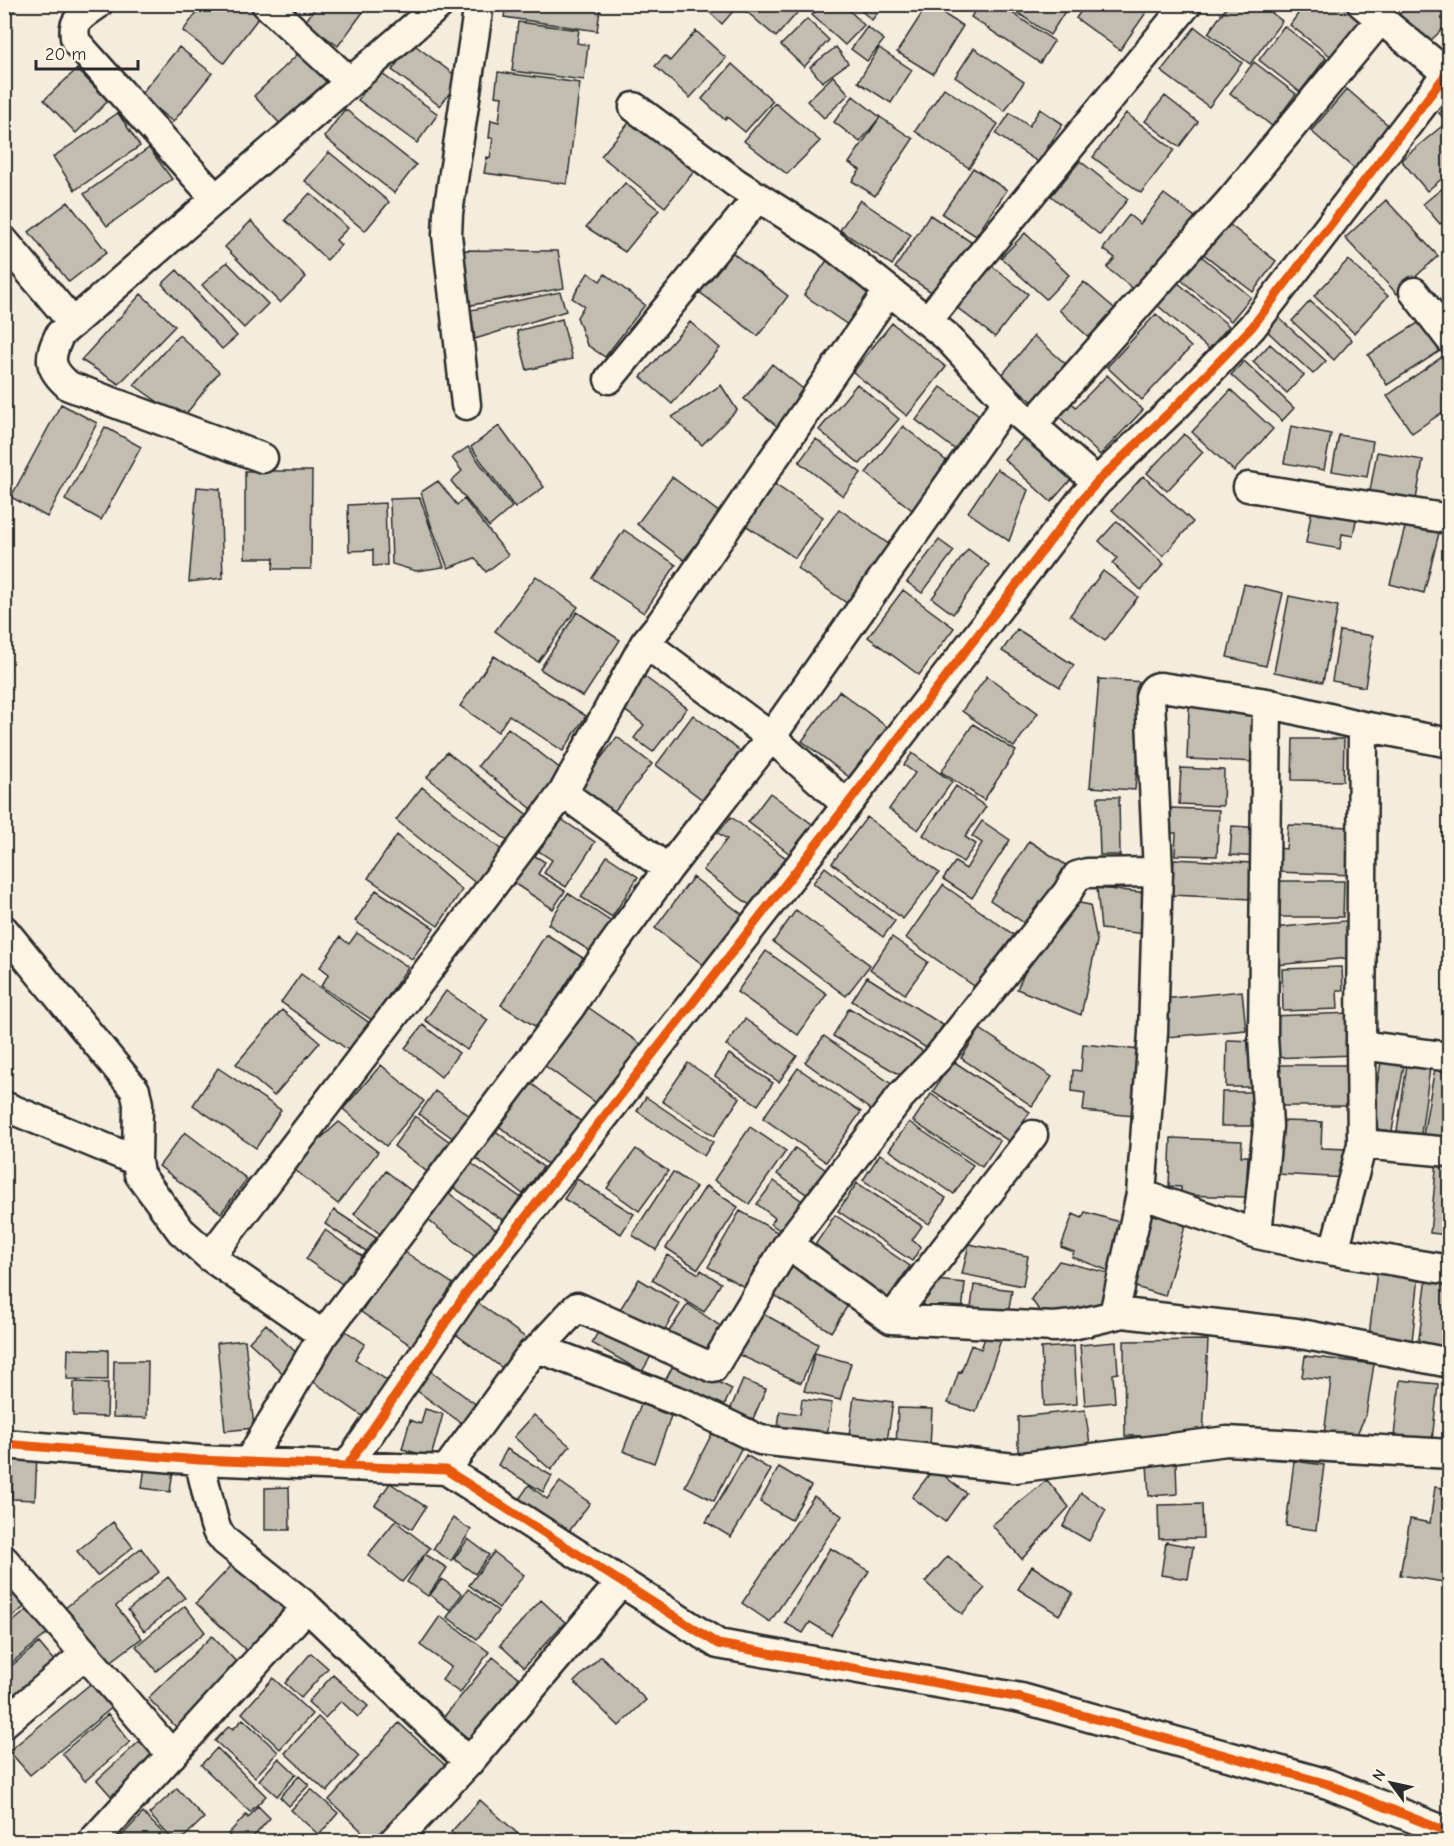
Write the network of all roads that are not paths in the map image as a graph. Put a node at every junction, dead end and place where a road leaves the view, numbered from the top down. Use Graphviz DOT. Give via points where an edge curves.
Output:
graph roads {
  1 [pos="98,4"];
  2 [pos="266,4"];
  3 [pos="440,4"];
  4 [pos="479,4"];
  5 [pos="1187,4"];
  6 [pos="1371,12"];
  7 [pos="1445,64"];
  8 [pos="350,82"];
  9 [pos="634,107"];
  10 [pos="758,197"];
  11 [pos="216,199"];
  12 [pos="4,241"];
  13 [pos="889,290"];
  14 [pos="1414,292"];
  15 [pos="927,321"];
  16 [pos="73,323"];
  17 [pos="1449,339"];
  18 [pos="609,379"];
  19 [pos="1007,402"];
  20 [pos="466,405"];
  21 [pos="1032,425"];
  22 [pos="262,458"];
  23 [pos="1097,482"];
  24 [pos="1248,487"];
  25 [pos="1449,519"];
  26 [pos="645,643"];
  27 [pos="1267,703"];
  28 [pos="1363,726"];
  29 [pos="771,737"];
  30 [pos="1449,743"];
  31 [pos="563,793"];
  32 [pos="848,805"];
  33 [pos="668,870"];
  34 [pos="1158,872"];
  35 [pos="4,930"];
  36 [pos="1361,1045"];
  37 [pos="1449,1057"];
  38 [pos="4,1106"];
  39 [pos="1033,1135"];
  40 [pos="1362,1144"];
  41 [pos="1449,1152"];
  42 [pos="136,1161"];
  43 [pos="1141,1194"];
  44 [pos="1257,1234"];
  45 [pos="788,1244"];
  46 [pos="1334,1251"];
  47 [pos="210,1257"];
  48 [pos="1449,1270"];
  49 [pos="1114,1314"];
  50 [pos="891,1319"];
  51 [pos="323,1335"];
  52 [pos="537,1350"];
  53 [pos="1449,1363"];
  54 [pos="4,1444"];
  55 [pos="1449,1454"];
  56 [pos="199,1460"];
  57 [pos="249,1461"];
  58 [pos="347,1466"];
  59 [pos="446,1470"];
  60 [pos="4,1560"];
  61 [pos="621,1582"];
  62 [pos="307,1607"];
  63 [pos="84,1654"];
  64 [pos="4,1723"];
  65 [pos="172,1755"];
  66 [pos="469,1762"];
  67 [pos="1449,1833"];
  68 [pos="92,1842"];
  69 [pos="393,1842"];
  1 -- 11 [label="street" via="76,24 76,42"];
  2 -- 8 [label="street"];
  3 -- 8 [label="street"];
  4 -- 20 [label="street" via="447,235"];
  5 -- 15 [label="street"];
  6 -- 7 [label="street"];
  6 -- 21 [label="street" via="1232,199"];
  7 -- 23 [label="street" via="1252,327"];
  8 -- 11 [label="street"];
  9 -- 10 [label="street"];
  10 -- 13 [label="street" via="827,241"];
  10 -- 18 [label="street"];
  11 -- 16 [label="street"];
  12 -- 16 [label="street"];
  13 -- 15 [label="street"];
  13 -- 26 [label="street"];
  14 -- 17 [label="street"];
  15 -- 19 [label="street"];
  16 -- 22 [label="street" via="60,334 51,351 52,366 69,386"];
  19 -- 21 [label="street"];
  19 -- 29 [label="street"];
  21 -- 23 [label="street"];
  23 -- 32 [label="street"];
  24 -- 25 [label="street"];
  26 -- 29 [label="street"];
  26 -- 31 [label="street"];
  27 -- 28 [label="street"];
  27 -- 34 [label="street" via="1161,687 1152,691"];
  27 -- 44 [label="street" via="1263,1035 1268,1126"];
  28 -- 30 [label="street"];
  28 -- 36 [label="street"];
  29 -- 32 [label="street"];
  29 -- 33 [label="street"];
  31 -- 33 [label="street"];
  31 -- 47 [label="street"];
  32 -- 58 [label="street" via="464,1296"];
  33 -- 51 [label="street" via="571,1006"];
  34 -- 43 [label="street" via="1153,1033"];
  34 -- 45 [label="street" via="1077,876"];
  35 -- 42 [label="street" via="135,1090"];
  36 -- 37 [label="street"];
  36 -- 40 [label="street"];
  38 -- 42 [label="street"];
  39 -- 50 [label="street"];
  40 -- 41 [label="street"];
  40 -- 46 [label="street"];
  42 -- 47 [label="street" via="139,1174 181,1231"];
  43 -- 44 [label="street"];
  43 -- 49 [label="street"];
  44 -- 46 [label="street"];
  45 -- 50 [label="street"];
  45 -- 52 [label="street" via="713,1368 577,1307"];
  46 -- 48 [label="street"];
  47 -- 51 [label="street"];
  49 -- 50 [label="street" via="1054,1327"];
  49 -- 53 [label="street" via="1296,1333"];
  51 -- 57 [label="street"];
  52 -- 55 [label="street" via="688,1405 771,1442 1014,1468 1227,1441"];
  52 -- 59 [label="street"];
  54 -- 56 [label="street"];
  56 -- 57 [label="street"];
  56 -- 62 [label="street" via="217,1531"];
  57 -- 58 [label="street"];
  58 -- 59 [label="street"];
  59 -- 61 [label="street"];
  60 -- 63 [label="street"];
  61 -- 66 [label="street"];
  61 -- 67 [label="street" via="718,1644 1021,1698 1328,1784"];
  62 -- 65 [label="street"];
  62 -- 66 [label="street"];
  63 -- 64 [label="street"];
  63 -- 65 [label="street"];
  65 -- 68 [label="street"];
  66 -- 69 [label="street"];
}
